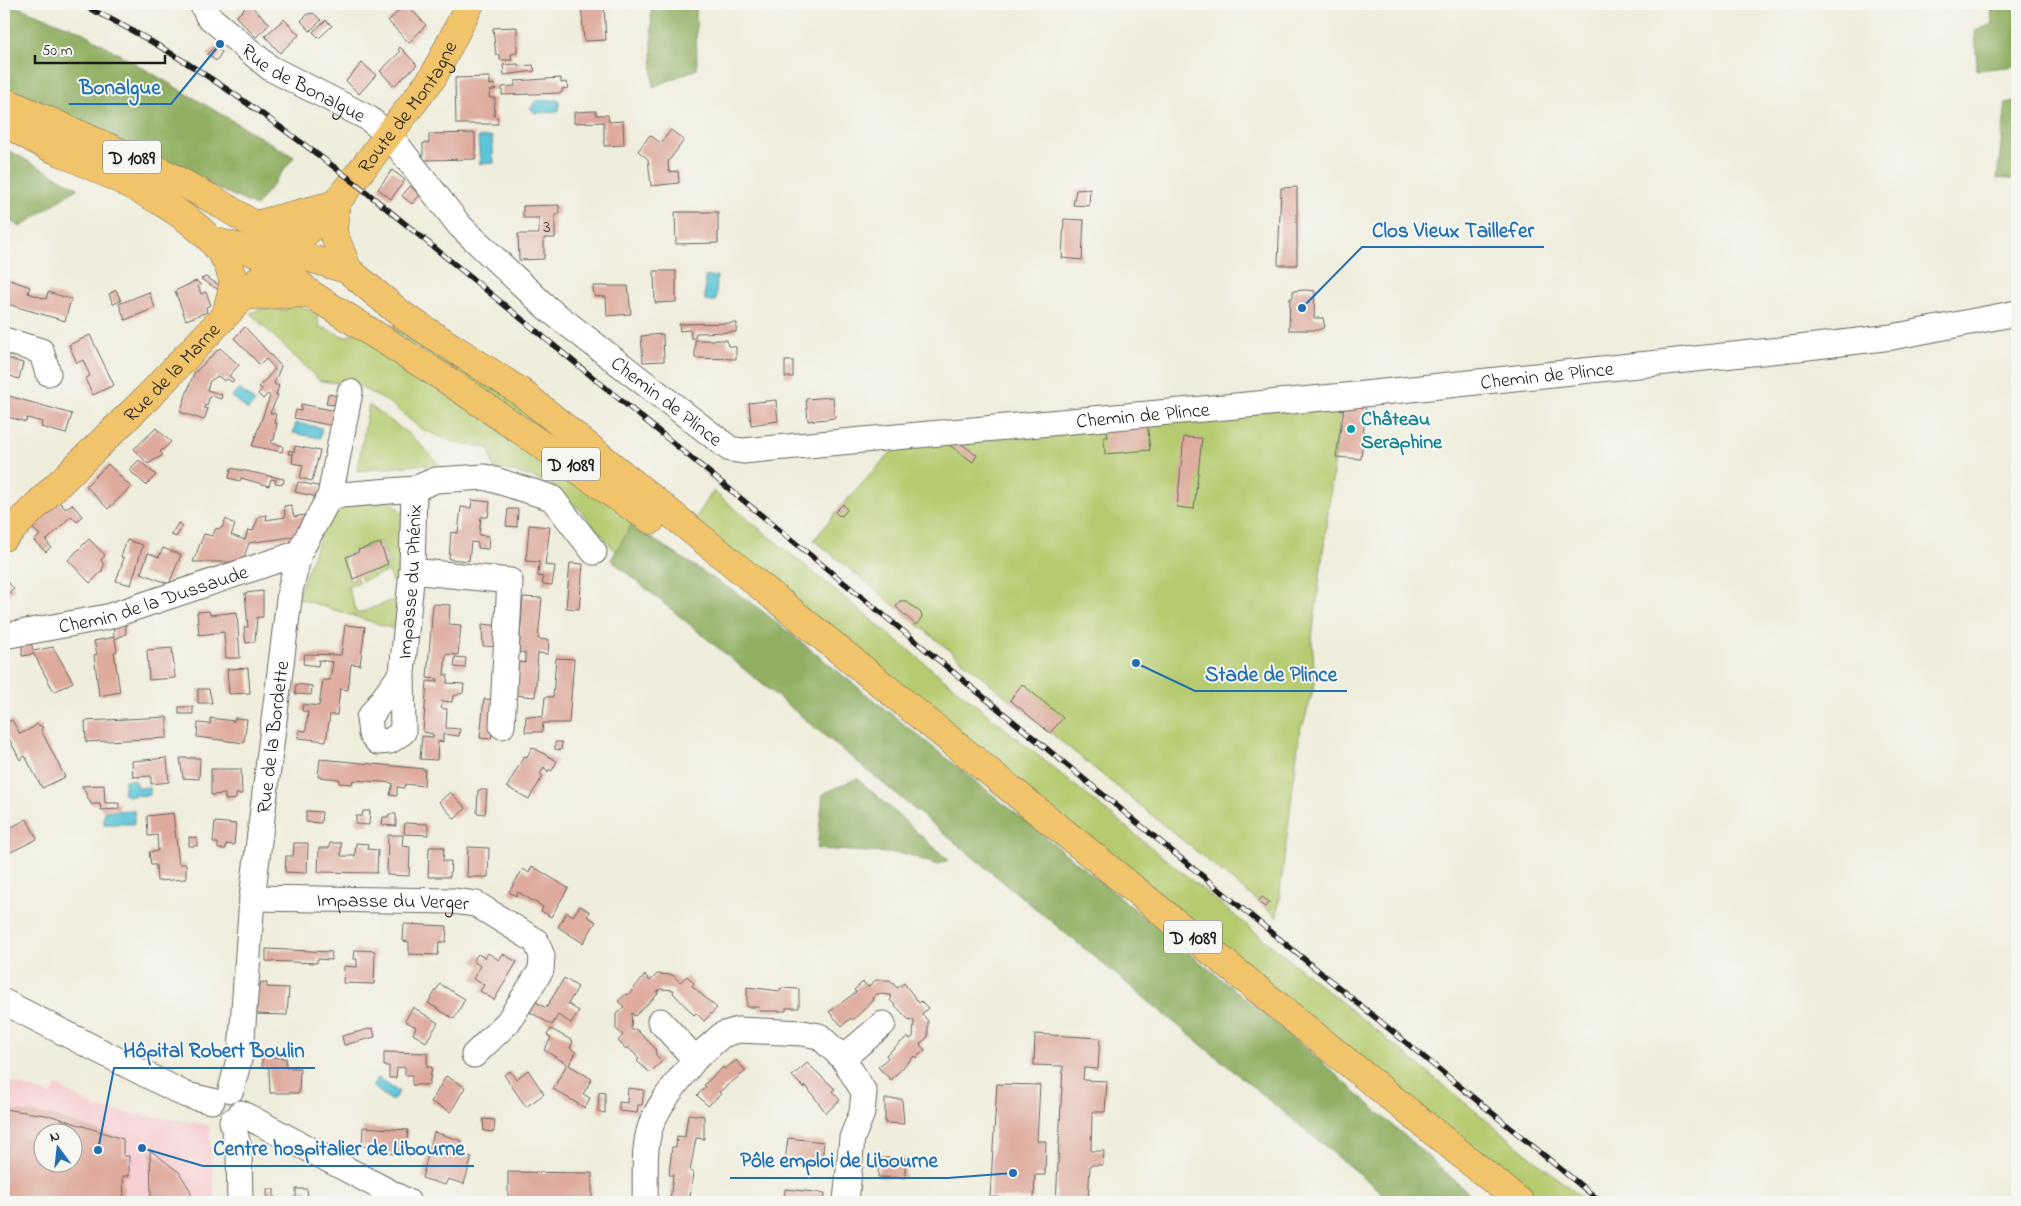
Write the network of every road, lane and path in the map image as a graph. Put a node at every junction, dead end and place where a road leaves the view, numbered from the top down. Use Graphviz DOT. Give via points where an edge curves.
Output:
graph roads {
  1 [pos="202,4"];
  2 [pos="470,4"];
  3 [pos="4,101"];
  4 [pos="4,122"];
  5 [pos="390,136"];
  6 [pos="154,196"];
  7 [pos="336,203"];
  8 [pos="254,225"];
  9 [pos="214,241"];
  10 [pos="283,256"];
  11 [pos="348,270"];
  12 [pos="308,293"];
  13 [pos="235,305"];
  14 [pos="2017,313"];
  15 [pos="402,315"];
  16 [pos="4,340"];
  17 [pos="48,373"];
  18 [pos="350,392"];
  19 [pos="414,489"];
  20 [pos="330,496"];
  21 [pos="4,537"];
  22 [pos="594,552"];
  23 [pos="299,553"];
  24 [pos="412,571"];
  25 [pos="4,636"];
  26 [pos="829,644"];
  27 [pos="402,673"];
  28 [pos="502,726"];
  29 [pos="252,898"];
  30 [pos="4,1002"];
  31 [pos="660,1021"];
  32 [pos="883,1024"];
  33 [pos="474,1055"];
  34 [pos="695,1058"];
  35 [pos="843,1058"];
  36 [pos="221,1096"];
  37 [pos="236,1117"];
  38 [pos="240,1202"];
  39 [pos="408,1202"];
  40 [pos="645,1202"];
  41 [pos="846,1202"];
  42 [pos="1520,1202"];
  1 -- 5 [label="street, Rue de Bonalgue" via="208,16 270,68 368,118"];
  2 -- 5 [label="main road, Route de Montagne" via="432,77"];
  3 -- 8 [label="main road, D 1089" via="151,166"];
  4 -- 6 [label="main road, D 1089"];
  5 -- 7 [label="main road, Route de Montagne"];
  5 -- 14 [label="street, Chemin de Plince" via="460,226 547,308 730,450 896,438 1345,396 1790,349 1892,337"];
  6 -- 9 [label="main road, D 1089"];
  6 -- 10 [label="main road, D 1089"];
  7 -- 8 [label="main road"];
  7 -- 10 [label="main road, Rue de la Marne"];
  7 -- 11 [label="main road" via="333,232"];
  8 -- 10 [label="main road, D 1089"];
  9 -- 10 [label="main road, D 1089" via="256,253"];
  9 -- 13 [label="main road" via="231,271"];
  10 -- 11 [label="main road, D 1089"];
  10 -- 12 [label="main road, D 1089" via="291,276"];
  10 -- 13 [label="main road, Rue de la Marne"];
  10 -- 15 [label="main road, D 1089" via="368,308"];
  11 -- 15 [label="main road, D 1089"];
  12 -- 13 [label="main road"];
  12 -- 26 [label="main road, D 1089" via="525,433"];
  13 -- 21 [label="main road, Rue de la Marne" via="148,397"];
  15 -- 26 [label="main road, D 1089" via="521,392"];
  16 -- 17 [label="street" via="41,351"];
  18 -- 20 [label="street, Rue de la Bordette"];
  19 -- 20 [label="street"];
  19 -- 22 [label="street" via="436,480 485,477 552,498"];
  19 -- 24 [label="street, Impasse du Phénix"];
  20 -- 23 [label="street, Rue de la Bordette"];
  23 -- 25 [label="street, Chemin de la Dussaude" via="107,617"];
  23 -- 29 [label="street, Rue de la Bordette" via="290,591"];
  24 -- 27 [label="street, Impasse du Phénix"];
  24 -- 28 [label="street" via="510,581"];
  26 -- 42 [label="main road, D 1089"];
  29 -- 33 [label="street, Impasse du Verger" via="476,904 536,941 542,956 541,970 508,1022"];
  29 -- 36 [label="street, Rue de la Bordette" via="241,1052"];
  30 -- 36 [label="street" via="186,1095"];
  31 -- 34 [label="street"];
  32 -- 35 [label="street"];
  34 -- 35 [label="street" via="722,1035 738,1030 819,1036"];
  34 -- 40 [label="street" via="650,1128"];
  35 -- 41 [label="street" via="864,1092 862,1113 852,1138"];
  36 -- 37 [label="street" via="239,1095 243,1104"];
  37 -- 38 [label="street"];
  37 -- 39 [label="street"];
}
